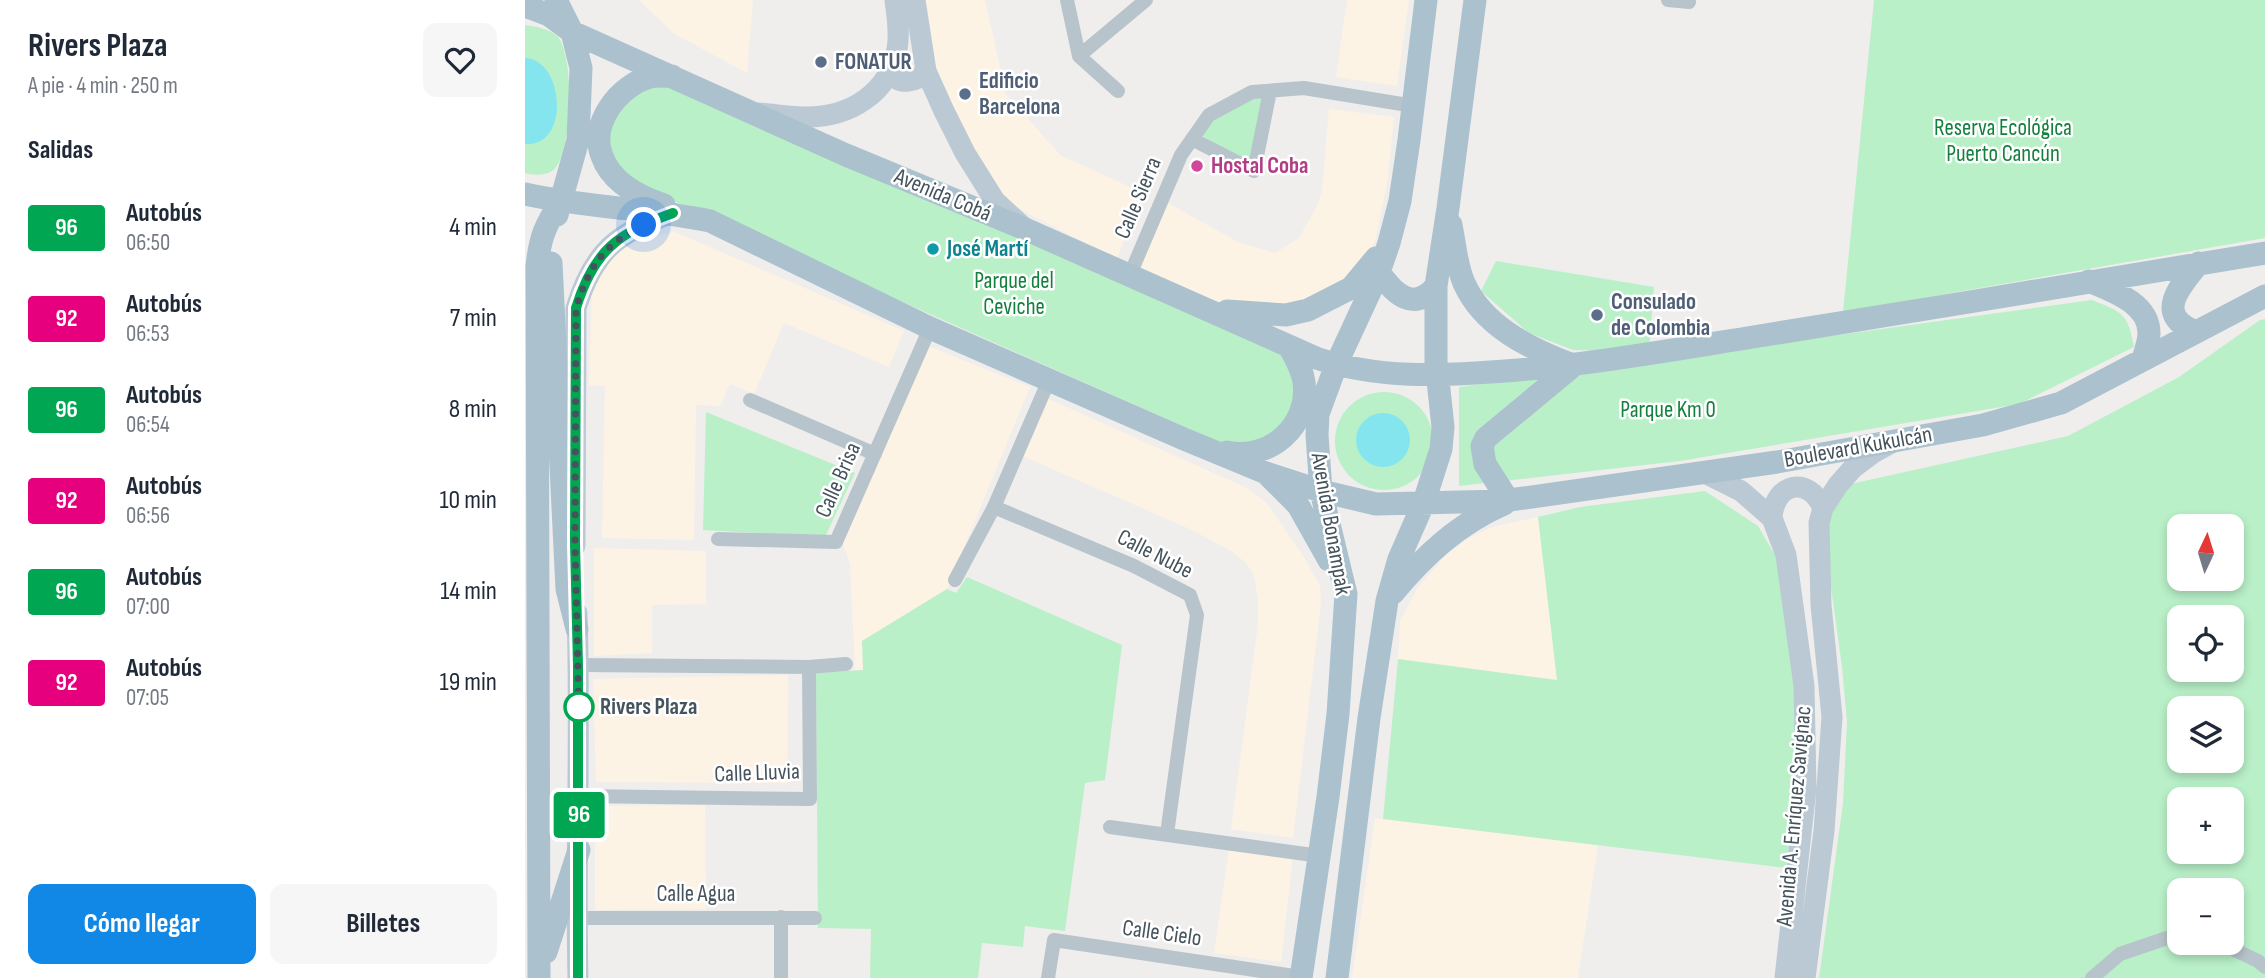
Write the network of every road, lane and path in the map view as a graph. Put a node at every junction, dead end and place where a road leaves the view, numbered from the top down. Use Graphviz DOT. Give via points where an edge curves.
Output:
graph roads {
  1 [pos="556,0"];
  2 [pos="895,0"];
  3 [pos="915,0"];
  4 [pos="1067,0"];
  5 [pos="1146,0"];
  6 [pos="1426,0"];
  7 [pos="1475,0"];
  8 [pos="1668,0"];
  9 [pos="1689,2"];
  10 [pos="525,6"];
  11 [pos="572,32"];
  12 [pos="1079,56"];
  13 [pos="926,71"];
  14 [pos="890,72"];
  15 [pos="675,76"];
  16 [pos="1118,91"];
  17 [pos="1270,91"];
  18 [pos="1414,106"];
  19 [pos="753,112"];
  20 [pos="1192,139"];
  21 [pos="525,194"];
  22 [pos="562,201"];
  23 [pos="1448,208"];
  24 [pos="673,213"];
  25 [pos="710,221"];
  26 [pos="1025,229"];
  27 [pos="1389,243"];
  28 [pos="2265,253"];
  29 [pos="2199,263"];
  30 [pos="1379,272"];
  31 [pos="1129,276"];
  32 [pos="2089,281"];
  33 [pos="1436,286"];
  34 [pos="2265,296"];
  35 [pos="1202,308"];
  36 [pos="930,328"];
  37 [pos="2196,332"];
  38 [pos="1289,346"];
  39 [pos="2143,360"];
  40 [pos="1336,365"];
  41 [pos="1573,366"];
  42 [pos="1371,371"];
  43 [pos="1399,374"];
  44 [pos="1437,375"];
  45 [pos="1049,380"];
  46 [pos="1324,397"];
  47 [pos="750,400"];
  48 [pos="1441,414"];
  49 [pos="1895,441"];
  50 [pos="1199,445"];
  51 [pos="875,454"];
  52 [pos="1319,454"];
  53 [pos="1435,469"];
  54 [pos="1705,472"];
  55 [pos="1266,473"];
  56 [pos="1321,491"];
  57 [pos="1510,500"];
  58 [pos="1361,501"];
  59 [pos="1424,502"];
  60 [pos="1390,504"];
  61 [pos="994,507"];
  62 [pos="1823,508"];
  63 [pos="1772,518"];
  64 [pos="718,538"];
  65 [pos="955,580"];
  66 [pos="1346,594"];
  67 [pos="1387,601"];
  68 [pos="577,629"];
  69 [pos="846,664"];
  70 [pos="578,666"];
  71 [pos="809,667"];
  72 [pos="1338,714"];
  73 [pos="1369,718"];
  74 [pos="579,796"];
  75 [pos="1328,797"];
  76 [pos="1360,801"];
  77 [pos="1110,827"];
  78 [pos="1167,834"];
  79 [pos="579,850"];
  80 [pos="1319,856"];
  81 [pos="781,917"];
  82 [pos="577,918"];
  83 [pos="815,918"];
  84 [pos="2167,938"];
  85 [pos="2242,955"];
  86 [pos="2265,967"];
  87 [pos="539,975"];
  88 [pos="1301,977"];
  89 [pos="578,978"];
  90 [pos="781,978"];
  91 [pos="1048,978"];
  92 [pos="1337,978"];
  93 [pos="1785,978"];
  94 [pos="1805,978"];
  95 [pos="2091,978"];
  1 -- 11 [label="main road"];
  2 -- 14 [label="street" via="898,47"];
  3 -- 13 [label="street"];
  4 -- 12 [label="street"];
  5 -- 12 [label="street"];
  6 -- 18 [label="main road, Avenida Bonampak"];
  7 -- 23 [label="main road, Avenida Bonampak"];
  8 -- 9 [label="street"];
  10 -- 11 [label="main road, Avenida Cobá" via="549,15"];
  11 -- 15 [label="main road, Avenida Cobá"];
  11 -- 22 [label="main road" via="581,68 578,140"];
  12 -- 16 [label="street"];
  13 -- 14 [label="street" via="905,82"];
  13 -- 26 [label="street" via="965,153 995,201"];
  14 -- 19 [label="street" via="876,92 856,107 836,114 808,117"];
  15 -- 19 [label="main road, Avenida Cobá"];
  15 -- 25 [label="main road" via="651,77 630,86 613,101 598,142 612,174 646,199"];
  17 -- 18 [label="street, Calle Sierra" via="1304,88"];
  17 -- 20 [label="street, Calle Sierra" via="1252,92 1209,115"];
  17 -- 20 [label="street" via="1254,171"];
  18 -- 27 [label="main road, Avenida Bonampak"];
  19 -- 26 [label="main road, Avenida Cobá"];
  20 -- 31 [label="street, Calle Sierra"];
  21 -- 22 [label="main road"];
  22 -- 24 [label="main road"];
  22 -- 68 [label="main road" via="550,256 566,589"];
  22 -- 87 [label="main road" via="542,233 537,266"];
  23 -- 33 [label="main road, Avenida Bonampak"];
  23 -- 41 [label="main road" via="1459,268 1472,298 1511,336"];
  24 -- 25 [label="main road"];
  24 -- 68 [label="street" via="622,236 601,256 585,279 576,308"];
  25 -- 36 [label="main road"];
  26 -- 31 [label="main road, Avenida Cobá"];
  27 -- 30 [label="main road, Avenida Bonampak"];
  27 -- 35 [label="main road" via="1351,288 1308,310 1262,314"];
  28 -- 29 [label="main road"];
  29 -- 32 [label="main road"];
  29 -- 37 [label="main road" via="2174,296 2172,307 2184,328"];
  30 -- 33 [label="main road" via="1389,287 1409,299 1424,297"];
  30 -- 40 [label="main road, Avenida Bonampak"];
  31 -- 35 [label="main road, Avenida Cobá"];
  32 -- 39 [label="main road" via="2133,303 2143,313 2149,330"];
  32 -- 41 [label="main road"];
  33 -- 44 [label="main road, Avenida Bonampak"];
  34 -- 37 [label="main road, Boulevard Kukulcán"];
  35 -- 38 [label="main road, Avenida Cobá"];
  36 -- 45 [label="main road"];
  36 -- 51 [label="street, Calle Brisa"];
  37 -- 39 [label="main road, Boulevard Kukulcán"];
  38 -- 40 [label="main road, Avenida Cobá"];
  38 -- 50 [label="main road" via="1305,390 1302,408 1290,430 1270,447 1255,452"];
  39 -- 49 [label="main road, Boulevard Kukulcán" via="2061,403 1983,425"];
  40 -- 42 [label="main road, Avenida Cobá"];
  40 -- 46 [label="main road, Avenida Bonampak"];
  41 -- 44 [label="main road"];
  41 -- 57 [label="main road" via="1482,446 1483,459"];
  42 -- 43 [label="main road, Avenida Cobá"];
  42 -- 46 [label="main road" via="1357,374"];
  43 -- 44 [label="main road, Avenida Cobá"];
  43 -- 48 [label="main road" via="1415,383"];
  44 -- 48 [label="main road, Avenida Bonampak"];
  45 -- 50 [label="main road"];
  45 -- 61 [label="street"];
  46 -- 52 [label="main road, Avenida Bonampak" via="1318,414"];
  47 -- 51 [label="street"];
  48 -- 53 [label="main road, Avenida Bonampak" via="1441,449"];
  49 -- 54 [label="main road, Boulevard Kukulcán"];
  49 -- 62 [label="street, Avenida A. Enríquez Savignac" via="1853,468"];
  50 -- 55 [label="main road"];
  51 -- 64 [label="street, Calle Brisa" via="836,542"];
  52 -- 56 [label="main road, Avenida Bonampak"];
  52 -- 58 [label="main road" via="1339,482"];
  53 -- 59 [label="main road, Avenida Bonampak"];
  53 -- 60 [label="main road"];
  54 -- 57 [label="main road, Boulevard Kukulcán"];
  54 -- 63 [label="street, Avenida A. Enríquez Savignac" via="1741,491"];
  55 -- 56 [label="main road"];
  55 -- 66 [label="main road" via="1298,505"];
  56 -- 58 [label="main road"];
  56 -- 66 [label="main road, Avenida Bonampak"];
  57 -- 59 [label="main road, Boulevard Kukulcán"];
  57 -- 67 [label="main road" via="1435,547"];
  58 -- 60 [label="main road"];
  59 -- 60 [label="main road, Boulevard Kukulcán"];
  59 -- 67 [label="main road, Avenida Bonampak"];
  61 -- 65 [label="street"];
  61 -- 78 [label="street, Calle Nube" via="1134,566 1190,595 1197,615"];
  62 -- 63 [label="street" via="1809,490 1787,489 1772,506"];
  62 -- 94 [label="street, Avenida A. Enríquez Savignac" via="1821,605 1832,717 1824,831"];
  63 -- 93 [label="street, Avenida A. Enríquez Savignac" via="1786,555 1804,686 1806,788"];
  66 -- 72 [label="main road, Avenida Bonampak"];
  67 -- 73 [label="main road, Avenida Bonampak"];
  68 -- 70 [label="street"];
  69 -- 71 [label="street"];
  70 -- 71 [label="street"];
  70 -- 74 [label="street"];
  71 -- 74 [label="street, Calle Lluvia" via="810,799"];
  72 -- 73 [label="main road" via="1353,725"];
  72 -- 75 [label="main road, Avenida Bonampak"];
  73 -- 76 [label="main road, Avenida Bonampak"];
  74 -- 79 [label="street"];
  75 -- 76 [label="main road" via="1334,789 1347,786 1357,792"];
  75 -- 80 [label="main road, Avenida Bonampak"];
  76 -- 92 [label="main road, Avenida Bonampak"];
  77 -- 78 [label="street"];
  78 -- 80 [label="street"];
  79 -- 82 [label="street"];
  79 -- 87 [label="main road"];
  80 -- 88 [label="main road, Avenida Bonampak"];
  81 -- 82 [label="street, Calle Agua"];
  81 -- 83 [label="street, Calle Agua"];
  81 -- 90 [label="street"];
  82 -- 89 [label="street"];
  84 -- 95 [label="street" via="2120,954"];
  85 -- 86 [label="street"];
  88 -- 91 [label="street, Calle Cielo" via="1054,940"];
}
